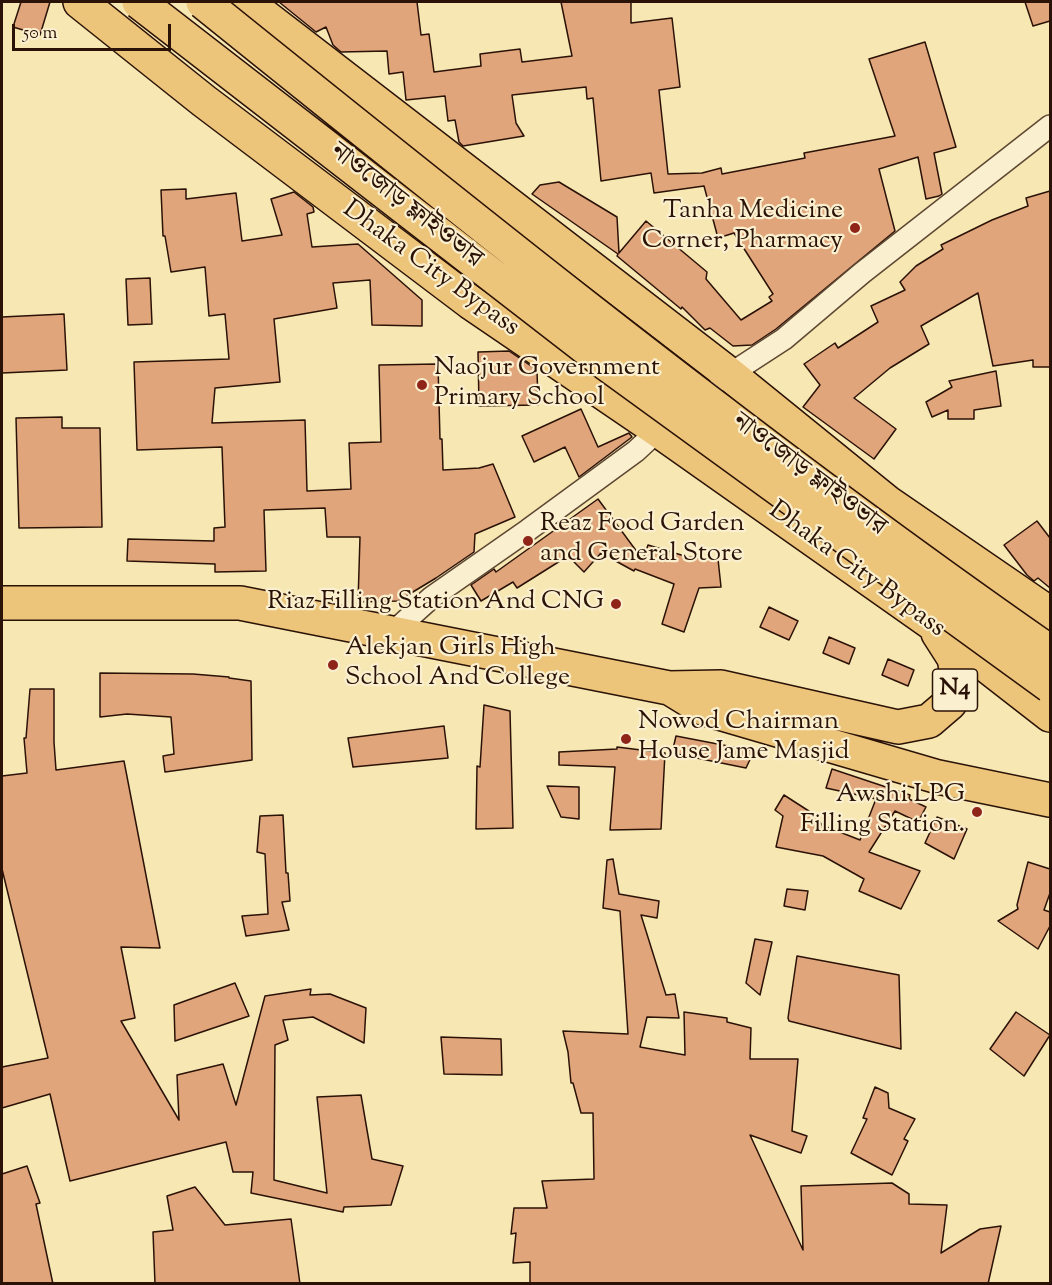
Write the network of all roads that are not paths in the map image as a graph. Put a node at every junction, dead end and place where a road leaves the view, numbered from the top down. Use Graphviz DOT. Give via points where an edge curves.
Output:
graph roads {
  1 [pos="80,2"];
  2 [pos="139,2"];
  3 [pos="203,2"];
  4 [pos="246,2"];
  5 [pos="1050,126"];
  6 [pos="729,374"];
  7 [pos="658,430"];
  8 [pos="2,603"];
  9 [pos="1050,614"];
  10 [pos="933,624"];
  11 [pos="392,633"];
  12 [pos="1050,652"];
  13 [pos="1050,686"];
  14 [pos="669,688"];
  15 [pos="1050,715"];
  16 [pos="1050,800"];
  1 -- 7 [label="highway, Dhaka City Bypass" via="470,302"];
  2 -- 13 [label="highway, নাওজোড় ফ্লাইওভার, bridge" via="608,365"];
  3 -- 12 [label="highway, নাওজোড় ফ্লাইওভার, bridge" via="523,260 930,569"];
  4 -- 6 [label="highway"];
  5 -- 6 [label="street" via="784,339"];
  6 -- 7 [label="street" via="699,393"];
  6 -- 9 [label="highway" via="887,502"];
  7 -- 10 [label="highway, Dhaka City Bypass"];
  7 -- 11 [label="street" via="636,451 432,597"];
  8 -- 11 [label="highway, N4" via="240,603"];
  10 -- 14 [label="highway, N4" via="954,658 958,680 950,703 929,721 898,727 721,687"];
  10 -- 15 [label="highway, Dhaka City Bypass"];
  11 -- 14 [label="highway, N4"];
  14 -- 16 [label="highway, N4" via="713,712 938,777"];
}
